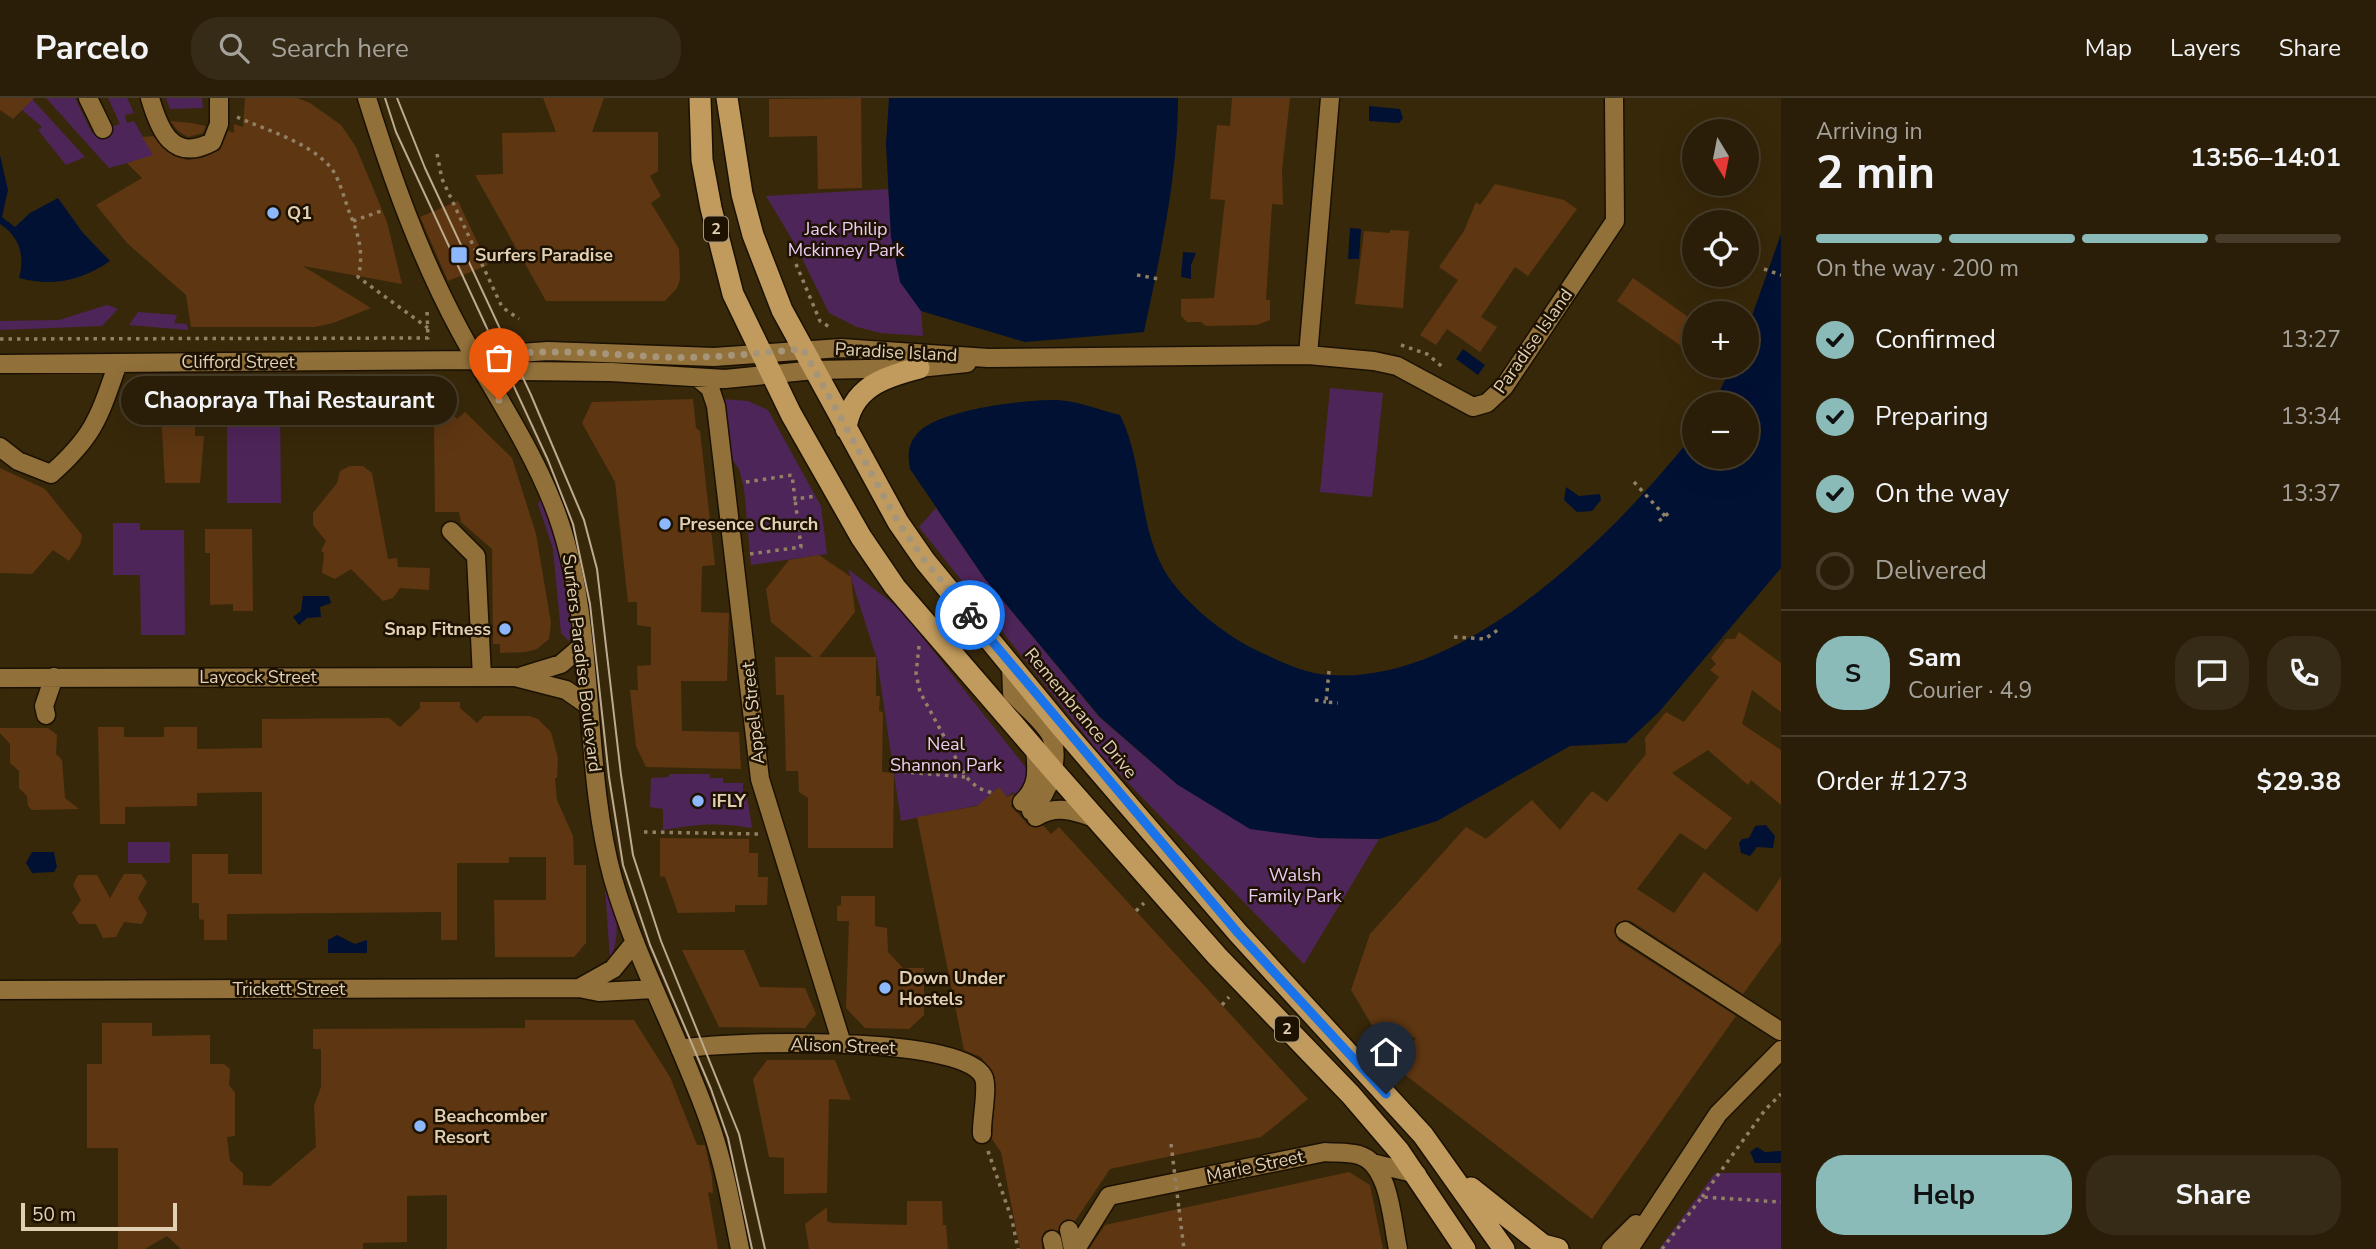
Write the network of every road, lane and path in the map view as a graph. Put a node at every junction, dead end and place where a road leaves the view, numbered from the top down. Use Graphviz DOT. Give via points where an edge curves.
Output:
graph roads {
  1 [pos="88,98"];
  2 [pos="150,98"];
  3 [pos="219,98"];
  4 [pos="367,98"];
  5 [pos="700,98"];
  6 [pos="727,98"];
  7 [pos="1330,98"];
  8 [pos="1614,98"];
  9 [pos="237,108"];
  10 [pos="103,129"];
  11 [pos="437,154"];
  12 [pos="390,208"];
  13 [pos="353,221"];
  14 [pos="796,264"];
  15 [pos="1764,269"];
  16 [pos="1138,275"];
  17 [pos="1781,275"];
  18 [pos="1159,279"];
  19 [pos="424,302"];
  20 [pos="519,319"];
  21 [pos="428,328"];
  22 [pos="839,331"];
  23 [pos="0,339"];
  24 [pos="803,349"];
  25 [pos="762,353"];
  26 [pos="1308,355"];
  27 [pos="988,358"];
  28 [pos="476,360"];
  29 [pos="118,363"];
  30 [pos="0,364"];
  31 [pos="919,368"];
  32 [pos="815,370"];
  33 [pos="772,375"];
  34 [pos="698,379"];
  35 [pos="846,429"];
  36 [pos="0,447"];
  37 [pos="746,482"];
  38 [pos="1634,482"];
  39 [pos="818,496"];
  40 [pos="795,499"];
  41 [pos="1671,511"];
  42 [pos="1665,516"];
  43 [pos="1659,522"];
  44 [pos="451,531"];
  45 [pos="752,554"];
  46 [pos="1499,629"];
  47 [pos="1454,637"];
  48 [pos="920,641"];
  49 [pos="582,646"];
  50 [pos="1011,666"];
  51 [pos="1329,671"];
  52 [pos="54,677"];
  53 [pos="482,677"];
  54 [pos="515,677"];
  55 [pos="0,678"];
  56 [pos="1315,701"];
  57 [pos="1326,702"];
  58 [pos="1338,703"];
  59 [pos="589,706"];
  60 [pos="46,715"];
  61 [pos="1035,748"];
  62 [pos="1051,768"];
  63 [pos="894,771"];
  64 [pos="966,777"];
  65 [pos="992,793"];
  66 [pos="1029,810"];
  67 [pos="1096,818"];
  68 [pos="644,832"];
  69 [pos="761,834"];
  70 [pos="1625,930"];
  71 [pos="635,942"];
  72 [pos="579,988"];
  73 [pos="654,989"];
  74 [pos="0,990"];
  75 [pos="1781,1027"];
  76 [pos="842,1044"];
  77 [pos="680,1049"];
  78 [pos="1781,1050"];
  79 [pos="1781,1094"];
  80 [pos="982,1134"];
  81 [pos="1171,1144"];
  82 [pos="1373,1163"];
  83 [pos="1452,1173"];
  84 [pos="1417,1174"];
  85 [pos="1702,1197"];
  86 [pos="1658,1201"];
  87 [pos="1781,1202"];
  88 [pos="1069,1230"];
  89 [pos="740,1249"];
  90 [pos="1018,1249"];
  91 [pos="1075,1249"];
  92 [pos="1184,1249"];
  93 [pos="1398,1249"];
  94 [pos="1465,1249"];
  95 [pos="1504,1249"];
  96 [pos="1558,1249"];
  97 [pos="1611,1249"];
  98 [pos="1629,1249"];
  99 [pos="1662,1249"];
  1 -- 10 [label="street"];
  2 -- 3 [label="street" via="167,139 194,147 212,142 218,133"];
  4 -- 28 [label="street, Surfers Paradise Boulevard" via="409,225"];
  5 -- 25 [label="highway, 2" via="702,160 710,208 733,294"];
  6 -- 24 [label="highway, Remembrance Drive / 2" via="736,168 753,235 786,319"];
  7 -- 26 [label="street"];
  8 -- 26 [label="street, Paradise Island" via="1615,221 1498,395 1473,407 1397,366"];
  9 -- 13 [label="path" via="237,117 292,141 332,170"];
  11 -- 20 [label="path" via="442,179 502,307"];
  12 -- 13 [label="path"];
  13 -- 21 [label="path" via="362,253 358,277"];
  14 -- 22 [label="path" via="820,321"];
  15 -- 17 [label="path"];
  16 -- 18 [label="path"];
  19 -- 21 [label="path"];
  21 -- 23 [label="path" via="428,338"];
  24 -- 25 [label="street, Paradise Island"];
  24 -- 27 [label="street, Paradise Island"];
  24 -- 32 [label="highway, Remembrance Drive / 2"];
  25 -- 28 [label="street, Clifford Street" via="667,357 548,351"];
  25 -- 33 [label="highway, 2"];
  26 -- 27 [label="street, Paradise Island"];
  27 -- 31 [label="street, Paradise Island" via="951,367"];
  28 -- 29 [label="street, Clifford Street"];
  28 -- 34 [label="street, Clifford Street" via="506,370"];
  28 -- 49 [label="street, Surfers Paradise Boulevard" via="553,503 571,564"];
  29 -- 30 [label="street, Clifford Street"];
  29 -- 36 [label="street" via="96,425 78,451 51,474 18,461"];
  31 -- 32 [label="street, Paradise Island"];
  31 -- 35 [label="highway" via="868,387 852,405"];
  32 -- 33 [label="street, Paradise Island"];
  32 -- 35 [label="highway, Remembrance Drive / 2"];
  33 -- 34 [label="street, Clifford Street"];
  33 -- 61 [label="highway, 2" via="855,526 895,587"];
  34 -- 76 [label="street, Appel Street" via="710,388 716,405 760,779"];
  35 -- 50 [label="highway, Remembrance Drive / 2" via="925,561"];
  37 -- 40 [label="path" via="792,475"];
  38 -- 42 [label="path"];
  39 -- 40 [label="path"];
  40 -- 45 [label="path" via="801,547"];
  41 -- 42 [label="path"];
  42 -- 43 [label="path"];
  44 -- 53 [label="street" via="477,556"];
  46 -- 47 [label="path" via="1485,639"];
  48 -- 64 [label="path" via="916,674 920,692"];
  49 -- 54 [label="street, Laycock Street" via="561,664"];
  49 -- 59 [label="street, Surfers Paradise Boulevard"];
  50 -- 62 [label="street" via="1012,693 1050,735"];
  50 -- 83 [label="highway, Remembrance Drive / 2" via="1238,933 1423,1135"];
  51 -- 57 [label="path"];
  52 -- 53 [label="street, Laycock Street"];
  52 -- 55 [label="street, Laycock Street"];
  52 -- 60 [label="street" via="44,706"];
  53 -- 54 [label="street, Laycock Street"];
  54 -- 59 [label="street, Laycock Street" via="566,690"];
  56 -- 57 [label="path"];
  57 -- 58 [label="path"];
  59 -- 71 [label="street, Surfers Paradise Boulevard" via="605,838"];
  61 -- 62 [label="highway, 2"];
  61 -- 66 [label="street" via="1037,779"];
  62 -- 66 [label="street" via="1047,793"];
  62 -- 67 [label="highway, 2"];
  63 -- 64 [label="path"];
  64 -- 65 [label="path"];
  66 -- 67 [label="street" via="1069,809"];
  67 -- 84 [label="highway, 2"];
  68 -- 69 [label="path"];
  70 -- 75 [label="street"];
  71 -- 72 [label="street, Trickett Street" via="613,969"];
  71 -- 73 [label="street, Surfers Paradise Boulevard"];
  72 -- 73 [label="street, Trickett Street" via="599,992"];
  72 -- 74 [label="street, Trickett Street"];
  73 -- 77 [label="street, Surfers Paradise Boulevard"];
  76 -- 77 [label="street, Alison Street"];
  76 -- 80 [label="street, Alison Street" via="914,1049 973,1067 985,1083"];
  77 -- 89 [label="street, Surfers Paradise Boulevard" via="712,1130"];
  78 -- 86 [label="street" via="1718,1114"];
  79 -- 85 [label="path"];
  80 -- 90 [label="path"];
  81 -- 92 [label="path, bridge"];
  82 -- 84 [label="street, Marie Street"];
  82 -- 91 [label="street, Marie Street" via="1359,1155 1325,1152 1109,1196"];
  82 -- 93 [label="street" via="1383,1182"];
  83 -- 95 [label="highway, Remembrance Drive / 2"];
  83 -- 96 [label="highway" via="1543,1245"];
  84 -- 94 [label="highway, 2"];
  85 -- 87 [label="path"];
  85 -- 99 [label="path"];
  86 -- 97 [label="street"];
  86 -- 98 [label="street"];
  88 -- 91 [label="street"];
}
